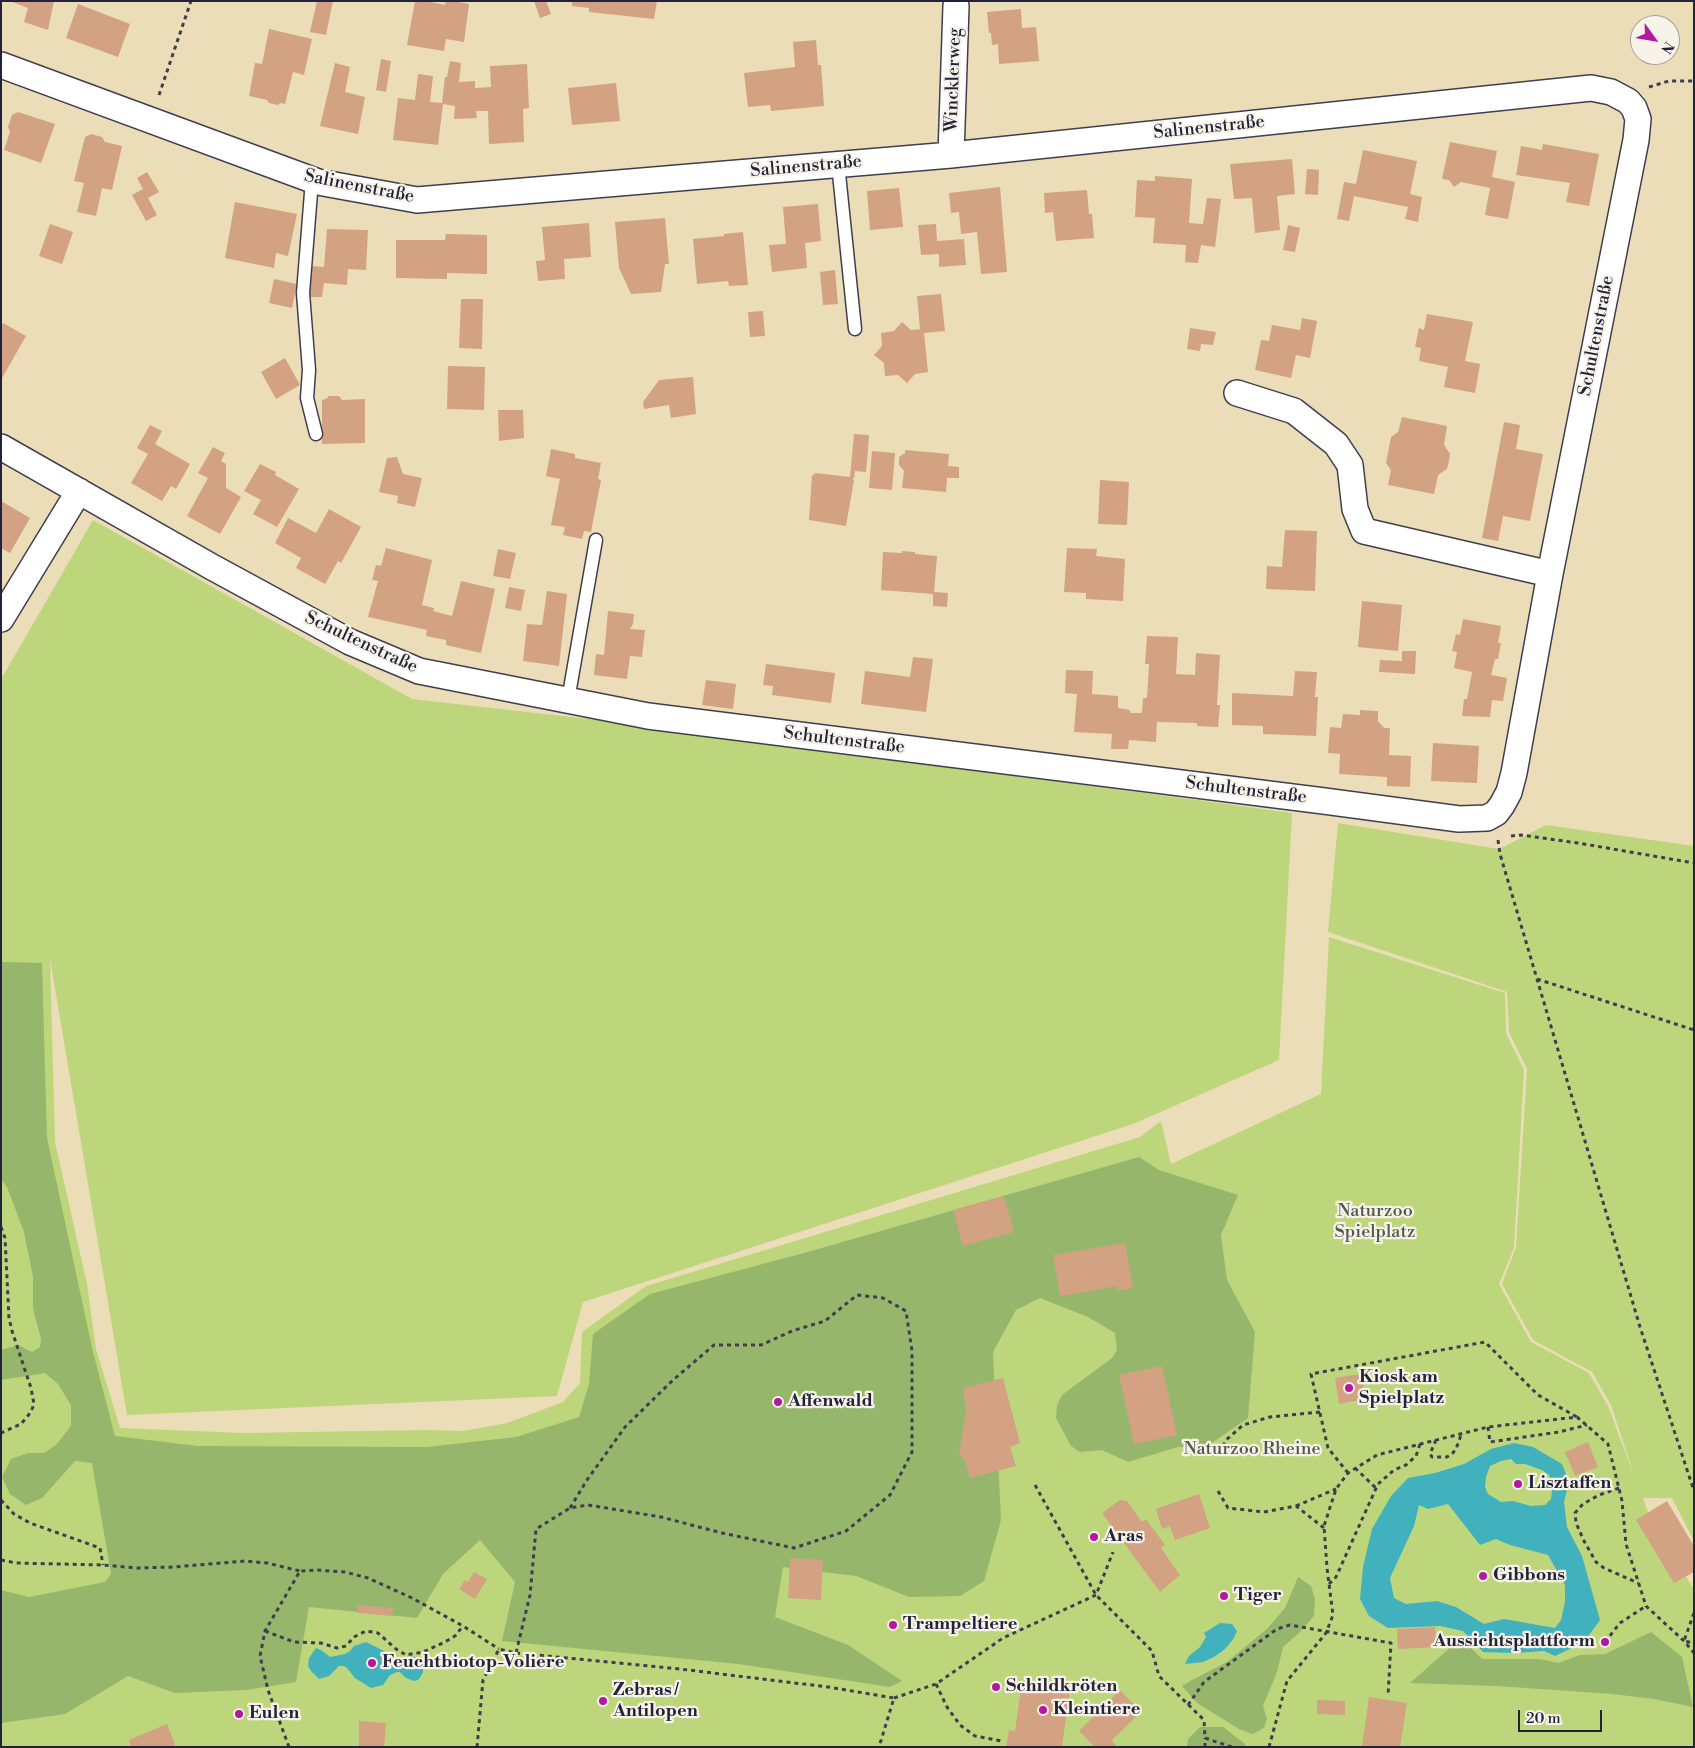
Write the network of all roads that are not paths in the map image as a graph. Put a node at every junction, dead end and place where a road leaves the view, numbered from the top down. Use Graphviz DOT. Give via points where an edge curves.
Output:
graph roads {
  1 [pos="956,6"];
  2 [pos="1,65"];
  3 [pos="1628,101"];
  4 [pos="951,155"];
  5 [pos="838,164"];
  6 [pos="312,180"];
  7 [pos="855,329"];
  8 [pos="1237,393"];
  9 [pos="316,434"];
  10 [pos="1,448"];
  11 [pos="80,491"];
  12 [pos="596,540"];
  13 [pos="1550,574"];
  14 [pos="1,619"];
  15 [pos="568,700"];
  1 -- 4 [label="street, Wincklerweg"];
  2 -- 6 [label="street, Salinenstraße"];
  3 -- 4 [label="street, Salinenstraße" via="1611,92 1591,88"];
  3 -- 13 [label="street, Schultenstraße" via="1638,119 1636,140"];
  4 -- 5 [label="street, Salinenstraße"];
  5 -- 6 [label="street, Salinenstraße" via="417,200"];
  5 -- 7 [label="lane"];
  6 -- 9 [label="lane" via="303,294 309,370 307,398"];
  8 -- 13 [label="street" via="1294,411 1336,444 1350,465 1355,509 1364,531"];
  10 -- 11 [label="street, Schultenstraße"];
  11 -- 14 [label="street"];
  11 -- 15 [label="street, Schultenstraße" via="350,642 420,671"];
  12 -- 15 [label="lane"];
  13 -- 15 [label="street, Schultenstraße" via="1514,774 1497,825 1487,818 1459,819 648,716"];
}
